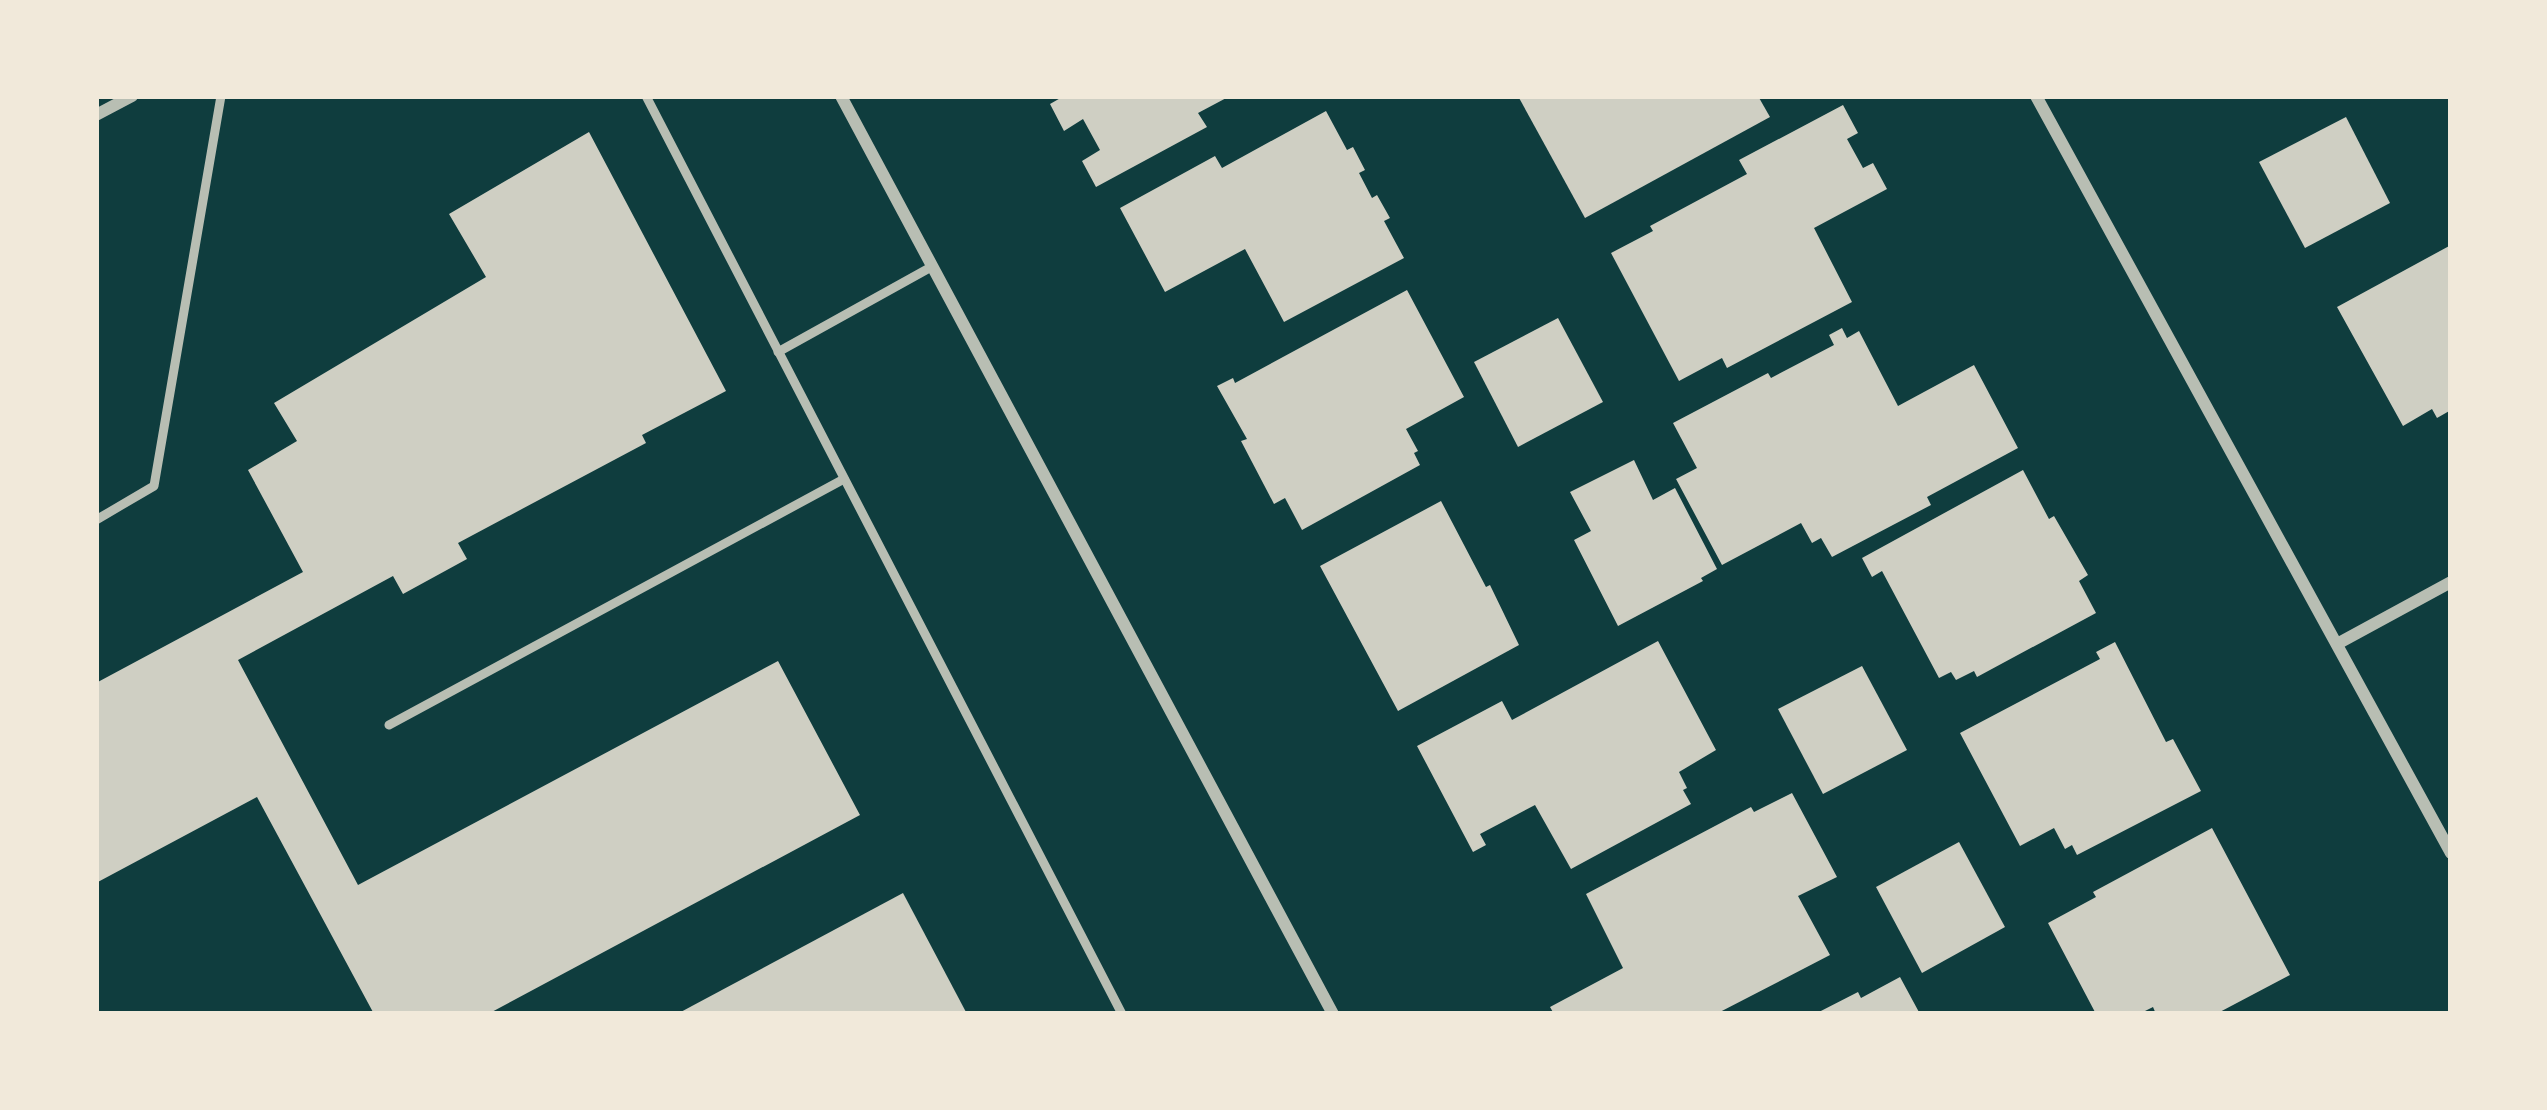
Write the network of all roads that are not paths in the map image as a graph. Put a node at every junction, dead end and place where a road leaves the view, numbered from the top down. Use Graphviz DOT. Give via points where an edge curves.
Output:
graph roads {
  1 [pos="132,96"];
  2 [pos="221,96"];
  3 [pos="646,96"];
  4 [pos="841,96"];
  5 [pos="2036,96"];
  6 [pos="96,116"];
  7 [pos="934,266"];
  8 [pos="778,352"];
  9 [pos="844,479"];
  10 [pos="96,520"];
  11 [pos="2451,582"];
  12 [pos="2337,644"];
  13 [pos="389,725"];
  14 [pos="2451,854"];
  15 [pos="1122,1014"];
  16 [pos="1333,1014"];
  1 -- 6 [label="street"];
  2 -- 10 [label="lane" via="154,486"];
  3 -- 8 [label="lane"];
  4 -- 7 [label="street"];
  5 -- 12 [label="street"];
  7 -- 8 [label="lane"];
  7 -- 16 [label="street"];
  8 -- 9 [label="lane"];
  9 -- 13 [label="lane"];
  9 -- 15 [label="lane"];
  11 -- 12 [label="street"];
  12 -- 14 [label="street"];
}
